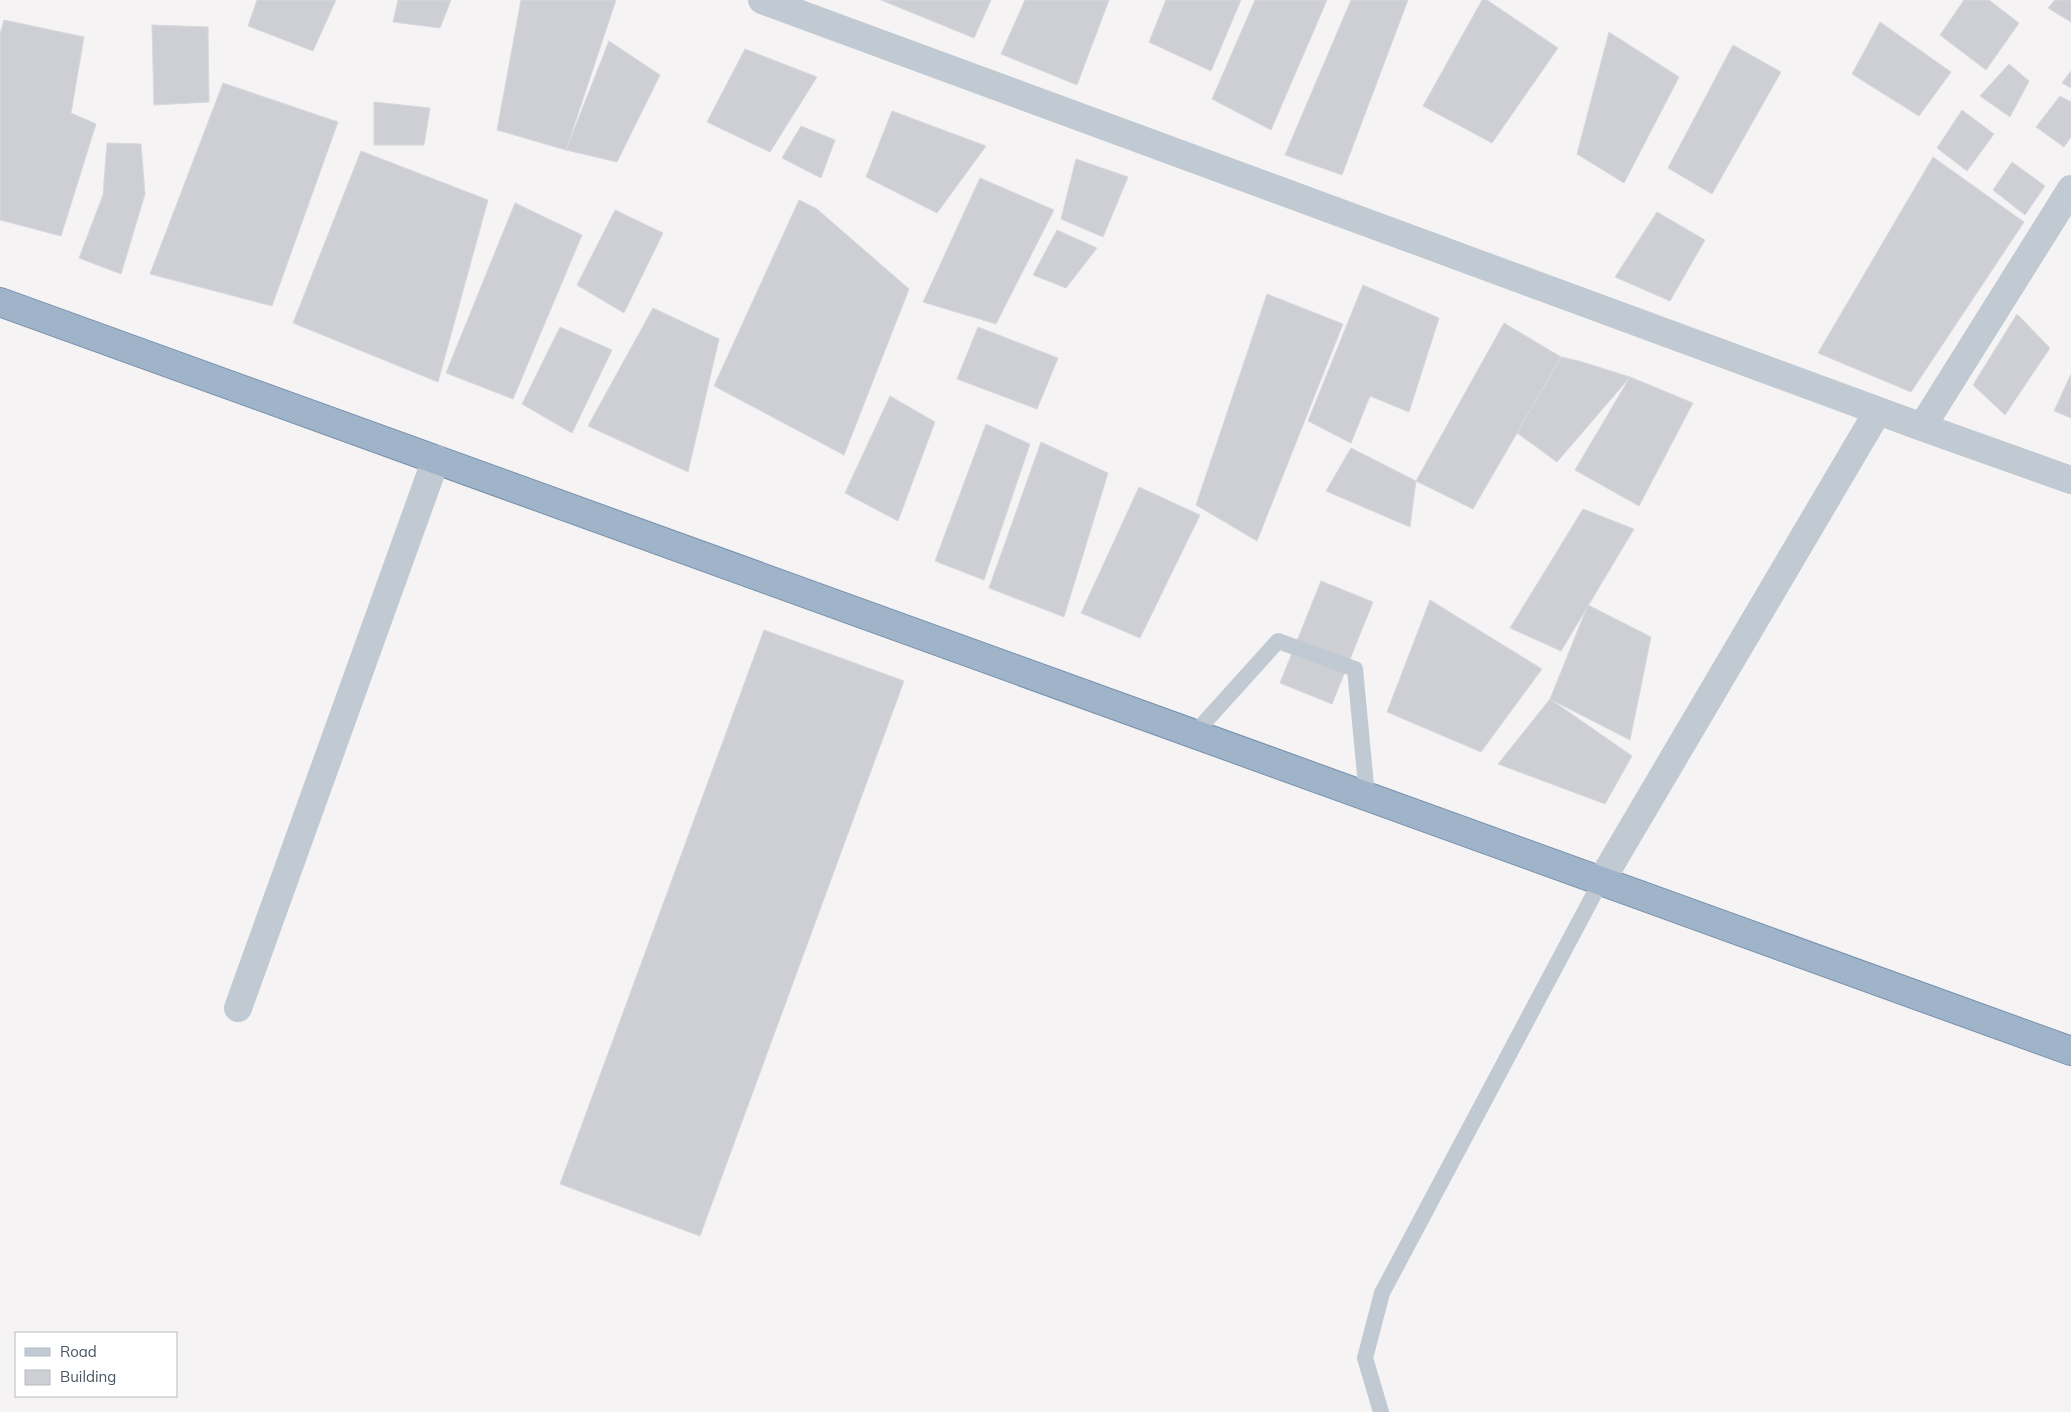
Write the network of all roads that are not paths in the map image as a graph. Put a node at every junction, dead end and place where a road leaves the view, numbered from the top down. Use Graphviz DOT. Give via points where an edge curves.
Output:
graph roads {
  1 [pos="762,0"];
  2 [pos="2071,189"];
  3 [pos="0,302"];
  4 [pos="1878,411"];
  5 [pos="1922,428"];
  6 [pos="436,459"];
  7 [pos="2071,480"];
  8 [pos="1194,734"];
  9 [pos="1367,796"];
  10 [pos="1601,881"];
  11 [pos="238,1008"];
  12 [pos="2071,1051"];
  13 [pos="1381,1412"];
  1 -- 4 [label="street"];
  2 -- 5 [label="street"];
  3 -- 6 [label="highway"];
  4 -- 5 [label="street"];
  4 -- 10 [label="street"];
  5 -- 7 [label="street"];
  6 -- 8 [label="highway"];
  6 -- 11 [label="street"];
  8 -- 9 [label="highway"];
  8 -- 9 [label="lane" via="1278,641 1355,669"];
  9 -- 10 [label="highway"];
  10 -- 12 [label="highway"];
  10 -- 13 [label="lane" via="1382,1293 1364,1358"];
}
